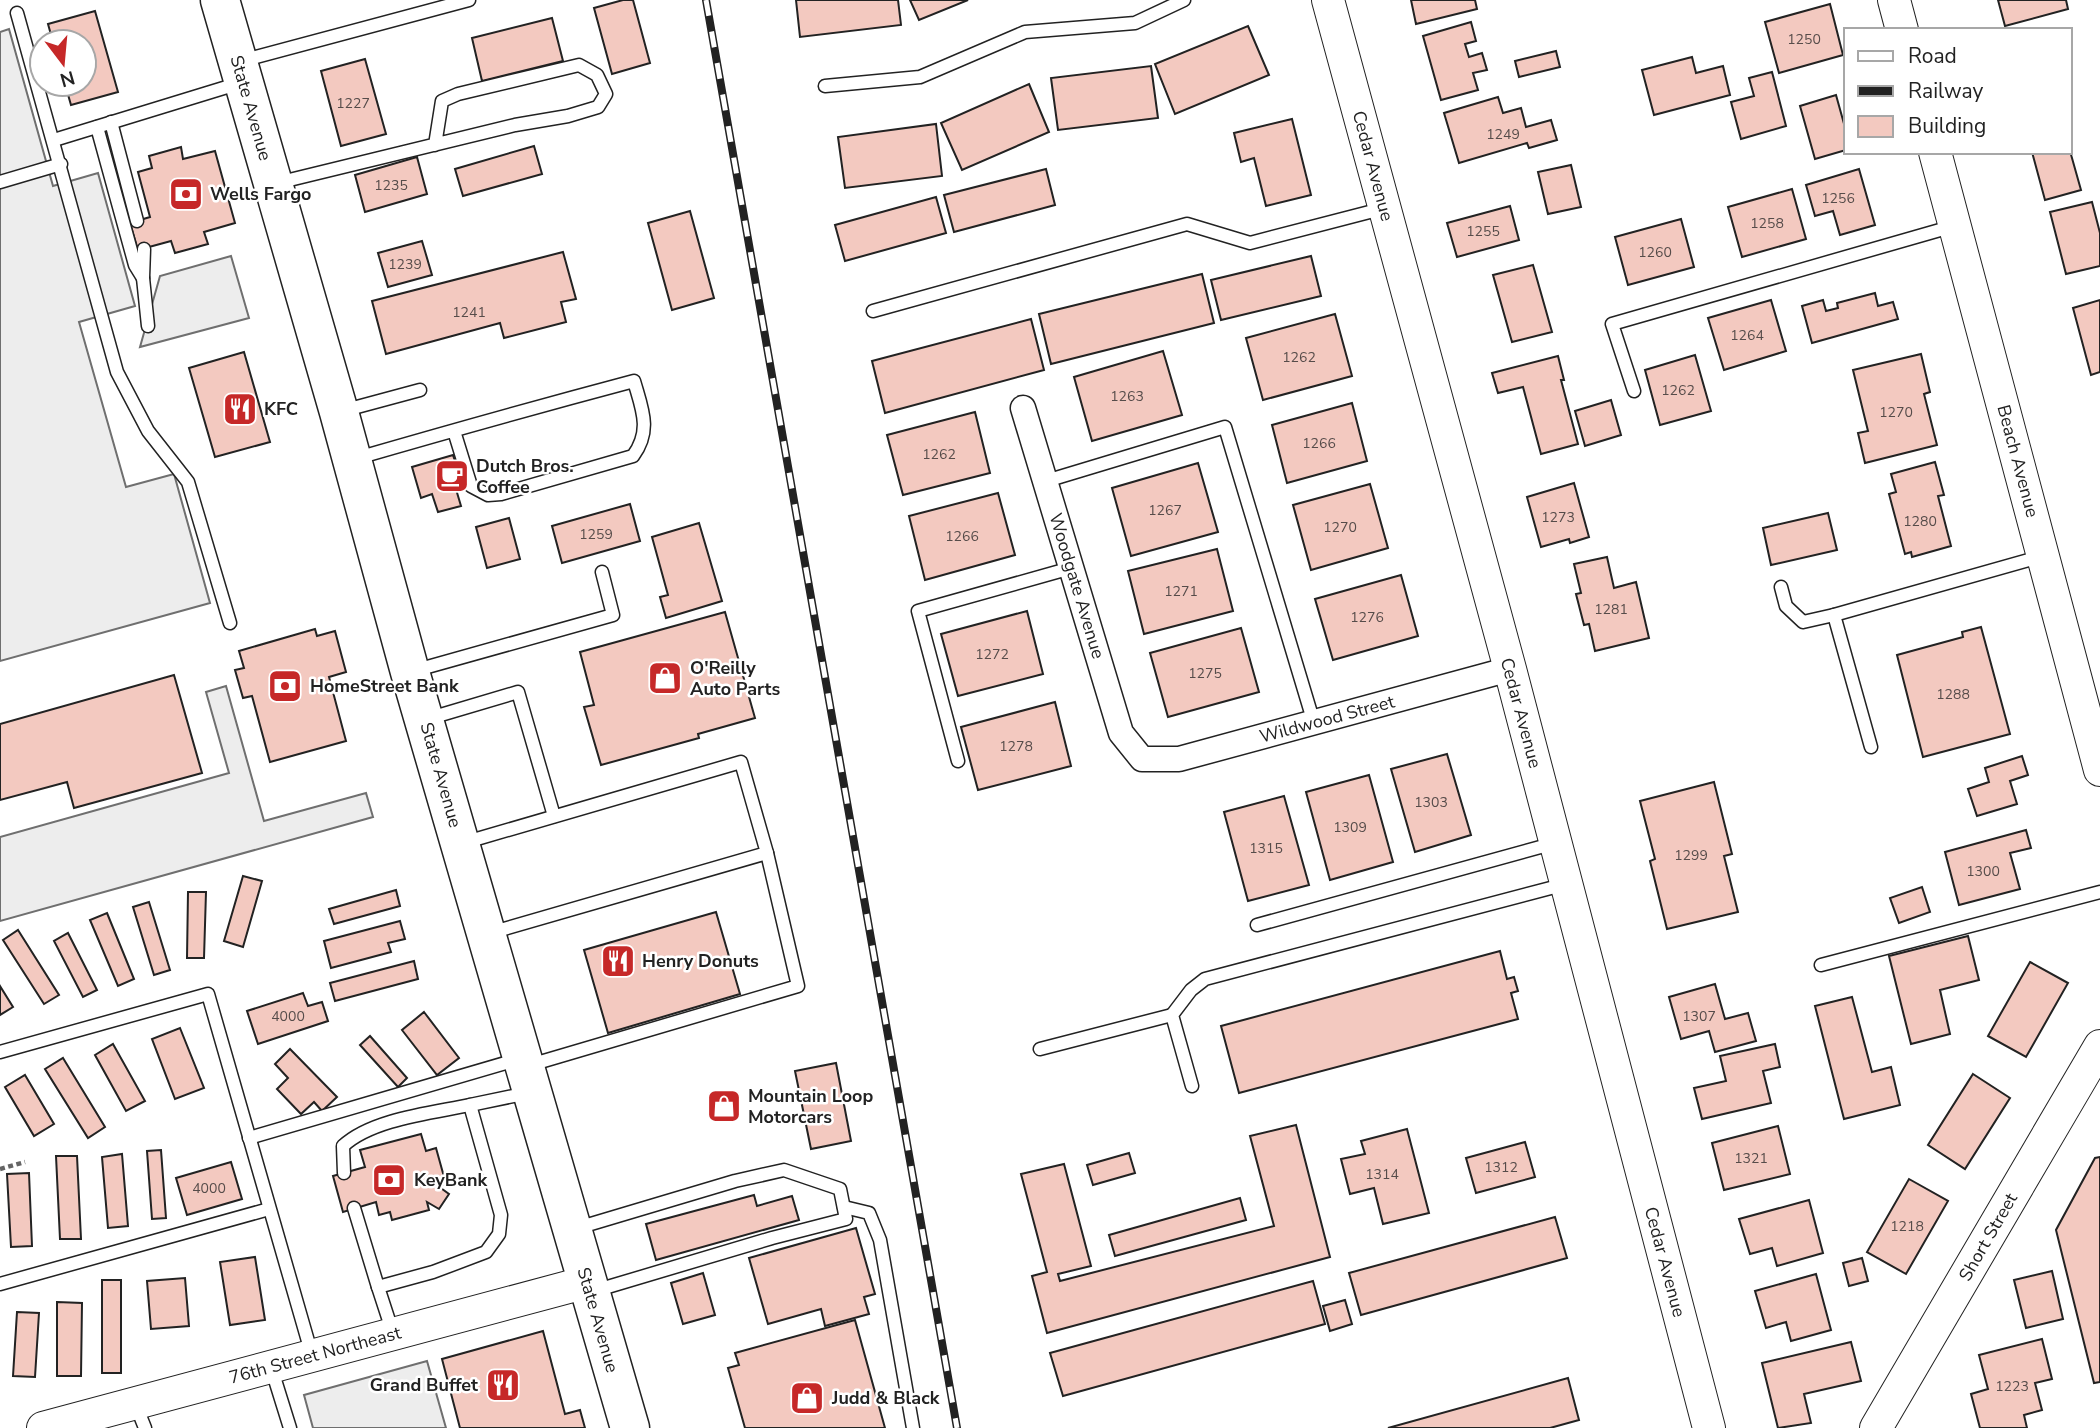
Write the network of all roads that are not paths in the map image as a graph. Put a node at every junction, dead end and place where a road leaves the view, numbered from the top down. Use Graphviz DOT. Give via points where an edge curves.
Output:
graph roads {
  1 [pos="220,0"];
  2 [pos="469,0"];
  3 [pos="1184,0"];
  4 [pos="1328,0"];
  5 [pos="1894,0"];
  6 [pos="17,13"];
  7 [pos="1901,28"];
  8 [pos="240,72"];
  9 [pos="825,86"];
  10 [pos="111,122"];
  11 [pos="97,127"];
  12 [pos="54,140"];
  13 [pos="435,145"];
  14 [pos="1936,154"];
  15 [pos="61,164"];
  16 [pos="0,182"];
  17 [pos="273,184"];
  18 [pos="1385,208"];
  19 [pos="137,221"];
  20 [pos="1955,226"];
  21 [pos="144,249"];
  22 [pos="143,278"];
  23 [pos="873,311"];
  24 [pos="148,326"];
  25 [pos="420,390"];
  26 [pos="1634,391"];
  27 [pos="1023,408"];
  28 [pos="339,412"];
  29 [pos="454,430"];
  30 [pos="352,460"];
  31 [pos="1046,481"];
  32 [pos="2043,556"];
  33 [pos="1071,568"];
  34 [pos="602,572"];
  35 [pos="1781,587"];
  36 [pos="1834,615"];
  37 [pos="230,623"];
  38 [pos="1510,669"];
  39 [pos="410,672"];
  40 [pos="425,719"];
  41 [pos="1314,723"];
  42 [pos="1871,747"];
  43 [pos="1142,759"];
  44 [pos="958,761"];
  45 [pos="2100,770"];
  46 [pos="554,816"];
  47 [pos="1555,843"];
  48 [pos="460,844"];
  49 [pos="767,853"];
  50 [pos="1566,884"];
  51 [pos="2100,892"];
  52 [pos="1257,925"];
  53 [pos="487,934"];
  54 [pos="1821,965"];
  55 [pos="1172,1014"];
  56 [pos="2100,1046"];
  57 [pos="1040,1049"];
  58 [pos="0,1052"];
  59 [pos="527,1072"];
  60 [pos="1192,1086"];
  61 [pos="470,1105"];
  62 [pos="249,1138"];
  63 [pos="344,1173"];
  64 [pos="844,1206"];
  65 [pos="354,1208"];
  66 [pos="268,1209"];
  67 [pos="572,1229"];
  68 [pos="0,1284"];
  69 [pos="377,1287"];
  70 [pos="589,1287"];
  71 [pos="393,1334"];
  72 [pos="312,1356"];
  73 [pos="271,1367"];
  74 [pos="140,1415"];
  75 [pos="43,1428"];
  76 [pos="290,1428"];
  77 [pos="630,1428"];
  78 [pos="913,1428"];
  79 [pos="1709,1428"];
  80 [pos="1876,1428"];
  1 -- 8 [label="main road, State Avenue"];
  2 -- 8 [label="lane"];
  3 -- 9 [label="lane" via="1135,23 1025,32 920,77"];
  4 -- 18 [label="street, Cedar Avenue"];
  5 -- 7 [label="street"];
  6 -- 12 [label="lane"];
  8 -- 10 [label="lane"];
  8 -- 17 [label="main road, State Avenue"];
  10 -- 11 [label="lane"];
  10 -- 19 [label="lane"];
  11 -- 12 [label="lane"];
  11 -- 22 [label="lane" via="135,265"];
  12 -- 15 [label="lane"];
  13 -- 13 [label="lane" via="442,101 458,94 579,65 597,75 606,94 598,107 568,116"];
  13 -- 17 [label="lane"];
  14 -- 20 [label="street, Beach Avenue"];
  15 -- 16 [label="lane"];
  15 -- 37 [label="lane" via="117,372 148,431 188,482"];
  17 -- 28 [label="main road, State Avenue"];
  18 -- 23 [label="lane" via="1250,243 1187,224"];
  18 -- 38 [label="street, Cedar Avenue"];
  20 -- 26 [label="lane" via="1612,324"];
  20 -- 32 [label="street, Beach Avenue"];
  21 -- 22 [label="lane"];
  22 -- 24 [label="lane"];
  25 -- 28 [label="lane"];
  27 -- 31 [label="street, Woodgate Avenue"];
  28 -- 30 [label="main road, State Avenue"];
  29 -- 29 [label="lane" via="471,486 488,495 632,456 642,443 645,422 634,380"];
  29 -- 30 [label="lane"];
  30 -- 39 [label="main road, State Avenue"];
  31 -- 33 [label="street, Woodgate Avenue"];
  31 -- 41 [label="lane" via="1225,428"];
  32 -- 36 [label="lane"];
  32 -- 45 [label="street, Beach Avenue"];
  33 -- 43 [label="street, Woodgate Avenue" via="1121,733"];
  33 -- 44 [label="lane" via="918,611"];
  34 -- 39 [label="lane" via="613,615"];
  35 -- 36 [label="lane" via="1786,607 1803,622"];
  36 -- 42 [label="lane"];
  38 -- 41 [label="street, Wildwood Street"];
  38 -- 47 [label="street, Cedar Avenue"];
  39 -- 40 [label="main road, State Avenue"];
  40 -- 46 [label="lane" via="518,692"];
  40 -- 48 [label="main road, State Avenue"];
  41 -- 43 [label="street, Wildwood Street" via="1179,760"];
  46 -- 48 [label="lane"];
  46 -- 49 [label="lane" via="741,762"];
  47 -- 50 [label="street, Cedar Avenue"];
  47 -- 52 [label="lane"];
  48 -- 53 [label="main road, State Avenue"];
  49 -- 53 [label="lane"];
  49 -- 59 [label="lane" via="798,986"];
  50 -- 55 [label="lane" via="1205,979"];
  50 -- 79 [label="street, Cedar Avenue"];
  51 -- 54 [label="lane"];
  53 -- 59 [label="main road, State Avenue"];
  55 -- 57 [label="lane"];
  55 -- 60 [label="lane"];
  56 -- 80 [label="street, Short Street"];
  58 -- 62 [label="lane" via="208,994"];
  59 -- 61 [label="lane"];
  59 -- 62 [label="lane"];
  59 -- 67 [label="main road, State Avenue"];
  61 -- 63 [label="lane" via="365,1130 343,1146"];
  61 -- 69 [label="lane" via="500,1215 499,1234 486,1252"];
  62 -- 66 [label="lane"];
  64 -- 67 [label="lane" via="840,1189 784,1171"];
  64 -- 70 [label="lane" via="846,1219"];
  64 -- 78 [label="lane" via="869,1213 880,1240"];
  65 -- 69 [label="lane"];
  66 -- 68 [label="lane"];
  66 -- 72 [label="lane"];
  67 -- 70 [label="main road, State Avenue"];
  69 -- 71 [label="lane"];
  70 -- 71 [label="street, 76th Street Northeast"];
  70 -- 77 [label="main road, State Avenue"];
  71 -- 72 [label="street, 76th Street Northeast"];
  72 -- 73 [label="street, 76th Street Northeast"];
  73 -- 74 [label="street, 76th Street Northeast"];
  73 -- 76 [label="lane"];
  74 -- 75 [label="street, 76th Street Northeast"];
}
